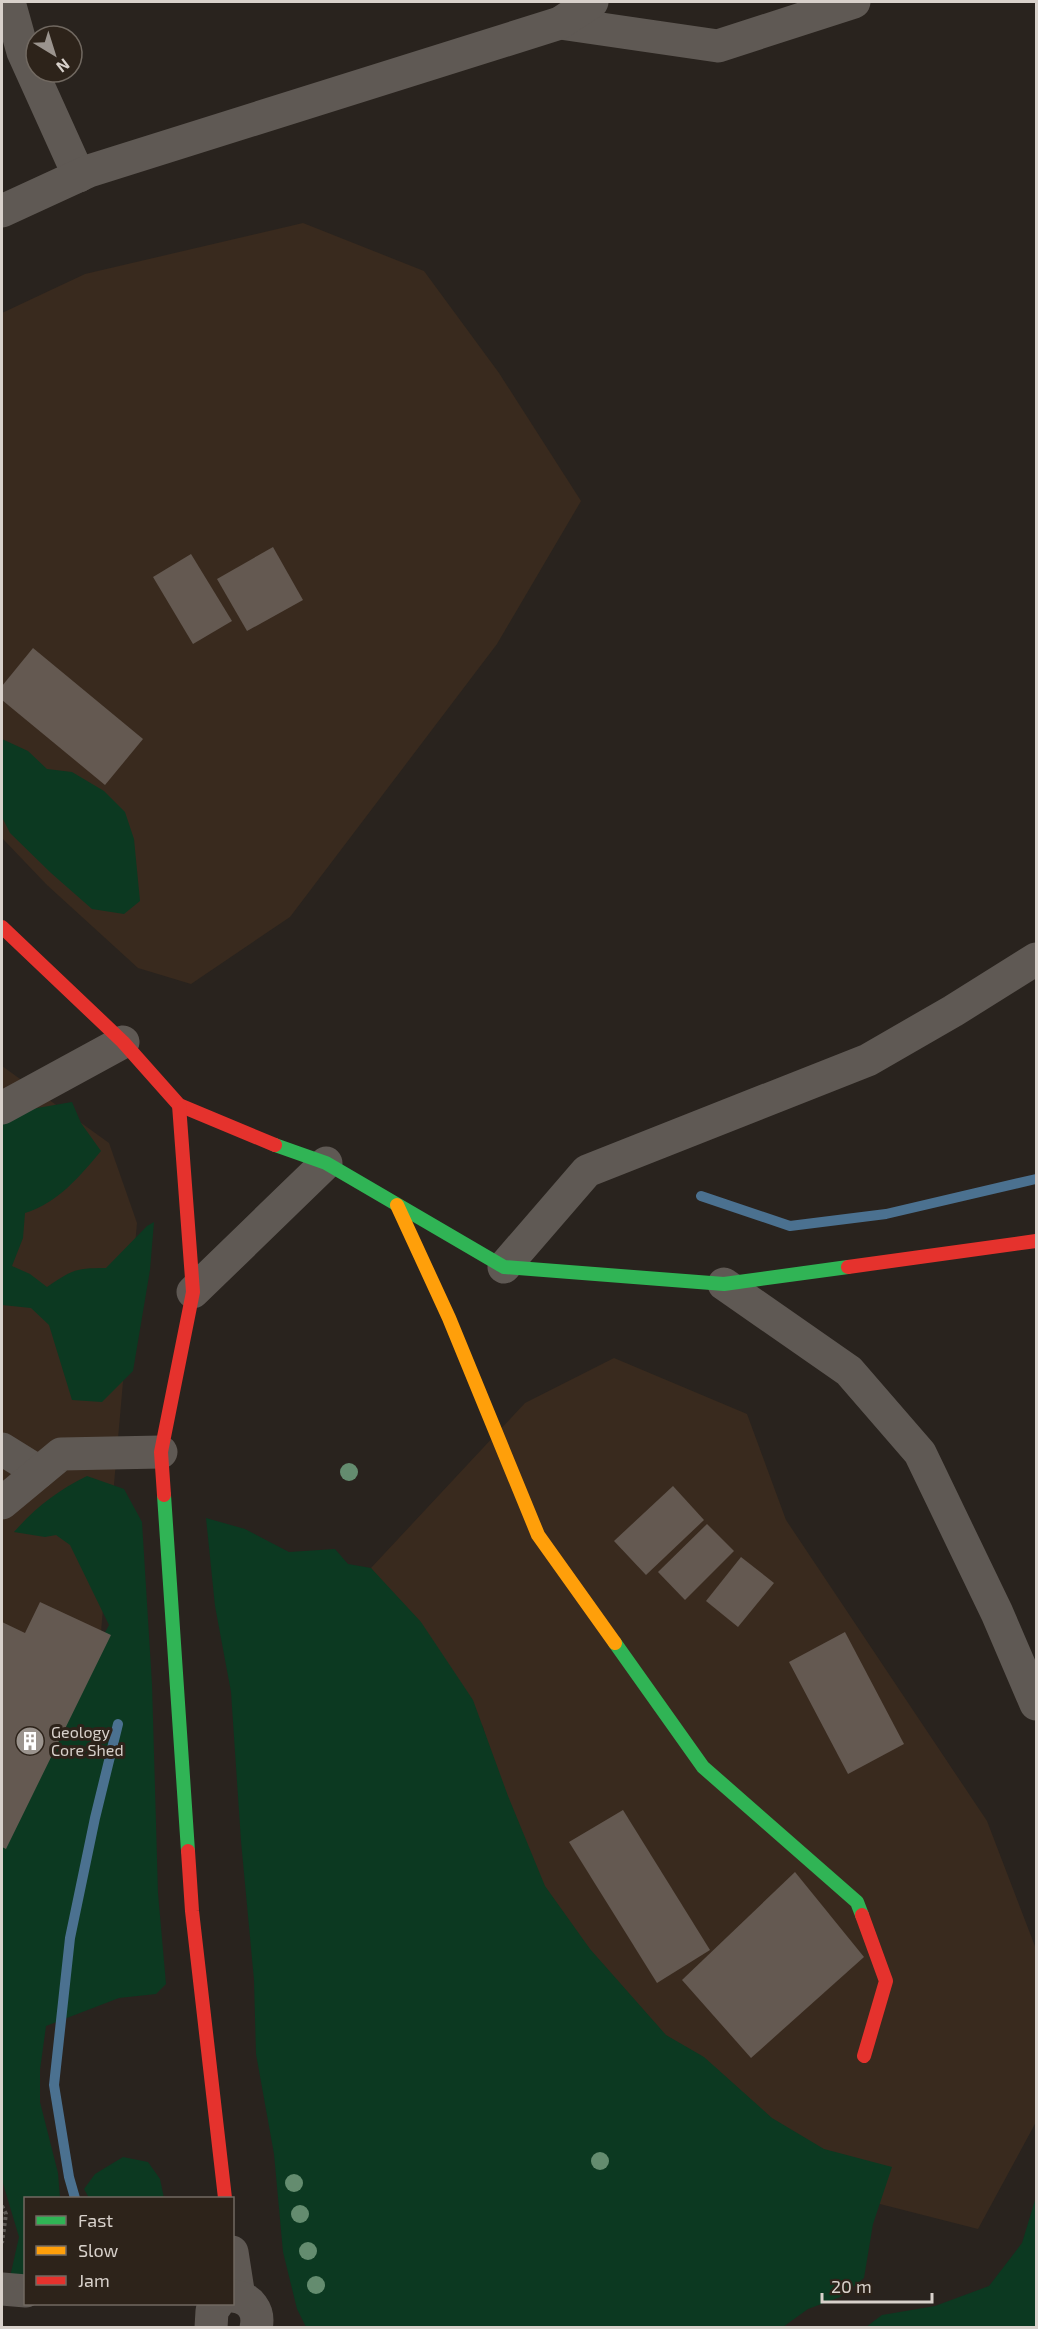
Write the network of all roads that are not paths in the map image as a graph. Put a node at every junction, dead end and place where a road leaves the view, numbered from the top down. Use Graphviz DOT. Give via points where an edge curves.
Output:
graph roads {
  1 [pos="9,2"];
  2 [pos="592,2"];
  3 [pos="854,2"];
  4 [pos="560,23"];
  5 [pos="79,176"];
  6 [pos="2,211"];
  7 [pos="2,927"];
  8 [pos="1036,959"];
  9 [pos="123,1042"];
  10 [pos="179,1105"];
  11 [pos="2,1108"];
  12 [pos="326,1163"];
  13 [pos="397,1205"];
  14 [pos="1036,1241"];
  15 [pos="504,1267"];
  16 [pos="724,1284"];
  17 [pos="193,1292"];
  18 [pos="2,1449"];
  19 [pos="161,1452"];
  20 [pos="39,1472"];
  21 [pos="2,1503"];
  22 [pos="1036,1704"];
  23 [pos="864,2056"];
  24 [pos="225,2197"];
  25 [pos="2,2289"];
  26 [pos="24,2290"];
  27 [pos="234,2304"];
  28 [pos="256,2328"];
  1 -- 5 [label="street" via="23,51"];
  2 -- 4 [label="street"];
  3 -- 4 [label="street" via="718,46"];
  4 -- 5 [label="street"];
  5 -- 6 [label="street"];
  7 -- 9 [label="street"];
  8 -- 15 [label="street" via="868,1060 587,1171"];
  9 -- 10 [label="street"];
  9 -- 11 [label="street"];
  10 -- 12 [label="street"];
  10 -- 17 [label="street"];
  12 -- 13 [label="street"];
  12 -- 17 [label="street"];
  13 -- 15 [label="street"];
  13 -- 23 [label="street" via="449,1318 538,1535 703,1767 857,1902 886,1981"];
  14 -- 16 [label="street"];
  15 -- 16 [label="street"];
  16 -- 22 [label="street" via="849,1371 920,1453"];
  17 -- 19 [label="street"];
  18 -- 20 [label="street"];
  19 -- 20 [label="street" via="61,1454"];
  19 -- 24 [label="street" via="192,1911"];
  20 -- 21 [label="street"];
  25 -- 26 [label="street"];
  27 -- 28 [label="street" via="250,2302 257,2317"];
}
